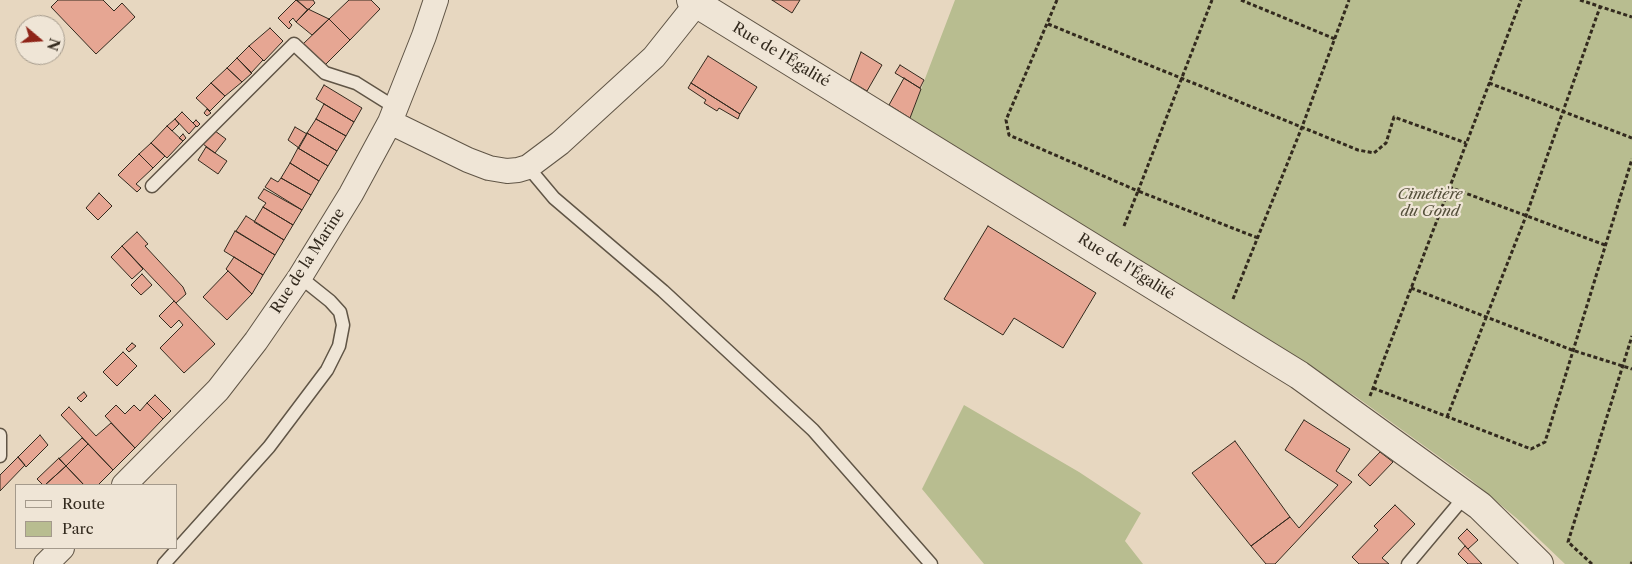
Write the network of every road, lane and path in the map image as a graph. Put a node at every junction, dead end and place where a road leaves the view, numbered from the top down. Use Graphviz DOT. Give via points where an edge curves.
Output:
graph roads {
  1 [pos="436,0"];
  2 [pos="1057,0"];
  3 [pos="1212,0"];
  4 [pos="1241,0"];
  5 [pos="1350,0"];
  6 [pos="1521,0"];
  7 [pos="1580,0"];
  8 [pos="696,1"];
  9 [pos="1600,7"];
  10 [pos="1632,18"];
  11 [pos="1048,24"];
  12 [pos="1335,39"];
  13 [pos="1182,78"];
  14 [pos="1489,83"];
  15 [pos="1563,111"];
  16 [pos="393,115"];
  17 [pos="1302,127"];
  18 [pos="1632,138"];
  19 [pos="1466,143"];
  20 [pos="1632,159"];
  21 [pos="528,167"];
  22 [pos="152,186"];
  23 [pos="1449,187"];
  24 [pos="1138,191"];
  25 [pos="1526,216"];
  26 [pos="1124,226"];
  27 [pos="1258,238"];
  28 [pos="1605,245"];
  29 [pos="300,277"];
  30 [pos="1411,288"];
  31 [pos="1234,299"];
  32 [pos="1485,317"];
  33 [pos="1632,336"];
  34 [pos="1572,350"];
  35 [pos="1622,366"];
  36 [pos="1632,369"];
  37 [pos="1373,388"];
  38 [pos="1447,417"];
  39 [pos="1362,420"];
  40 [pos="0,435"];
  41 [pos="0,456"];
  42 [pos="125,484"];
  43 [pos="1466,495"];
  44 [pos="178,548"];
  45 [pos="61,549"];
  46 [pos="177,549"];
  47 [pos="46,564"];
  48 [pos="164,564"];
  49 [pos="931,564"];
  50 [pos="1408,564"];
  51 [pos="1539,564"];
  52 [pos="1592,564"];
  1 -- 16 [label="street, Rue de la Marine"];
  2 -- 11 [label="path"];
  3 -- 13 [label="path"];
  4 -- 12 [label="path"];
  5 -- 12 [label="path"];
  6 -- 14 [label="path"];
  7 -- 9 [label="path"];
  8 -- 21 [label="street" via="654,57 560,143"];
  8 -- 39 [label="street, Rue de l'Égalité" via="1299,375"];
  9 -- 10 [label="path"];
  9 -- 15 [label="path"];
  11 -- 13 [label="path"];
  11 -- 24 [label="path" via="1006,120 1009,135"];
  12 -- 17 [label="path"];
  13 -- 17 [label="path"];
  13 -- 24 [label="path"];
  14 -- 15 [label="path"];
  14 -- 19 [label="path"];
  15 -- 18 [label="path"];
  15 -- 25 [label="path"];
  16 -- 21 [label="street" via="468,160 488,168 507,171"];
  16 -- 22 [label="lane" via="356,83 325,73 294,44"];
  16 -- 29 [label="street, Rue de la Marine" via="351,194"];
  17 -- 19 [label="path" via="1374,154 1386,143 1394,117"];
  17 -- 27 [label="path"];
  19 -- 23 [label="path"];
  20 -- 28 [label="path"];
  21 -- 49 [label="lane" via="554,198 662,291 813,430"];
  23 -- 25 [label="path"];
  23 -- 30 [label="path"];
  24 -- 26 [label="path"];
  24 -- 27 [label="path"];
  25 -- 28 [label="path"];
  25 -- 32 [label="path"];
  27 -- 31 [label="path"];
  28 -- 34 [label="path"];
  29 -- 42 [label="street, Rue de la Marine" via="218,390"];
  29 -- 44 [label="lane" via="340,312 343,325 339,346 327,370 269,447"];
  30 -- 32 [label="path"];
  30 -- 37 [label="path"];
  32 -- 34 [label="path"];
  32 -- 38 [label="path"];
  33 -- 35 [label="path"];
  34 -- 35 [label="path"];
  34 -- 38 [label="path" via="1545,442 1531,449"];
  35 -- 36 [label="path"];
  35 -- 52 [label="path" via="1568,542"];
  37 -- 38 [label="path"];
  37 -- 39 [label="path"];
  39 -- 43 [label="street, Rue de l'Égalité"];
  40 -- 41 [label="lane"];
  43 -- 50 [label="lane"];
  43 -- 51 [label="street, Rue de l'Égalité"];
  45 -- 47 [label="street"];
  46 -- 48 [label="lane"];
}
